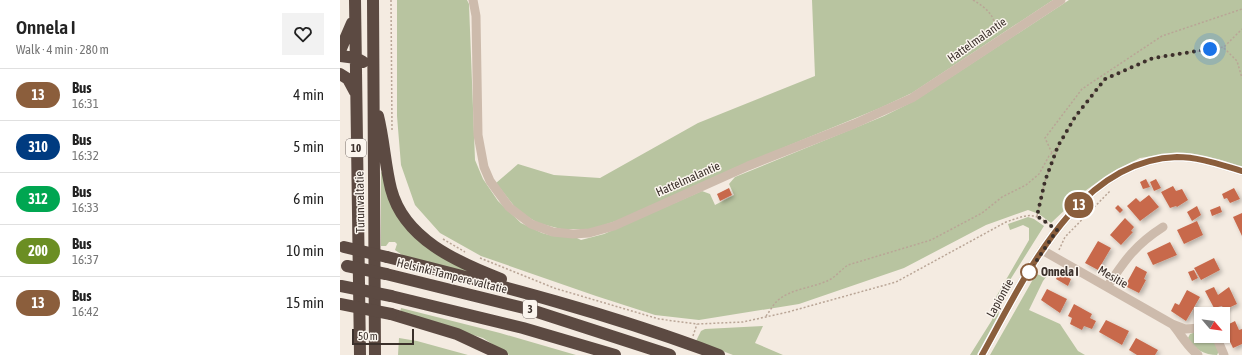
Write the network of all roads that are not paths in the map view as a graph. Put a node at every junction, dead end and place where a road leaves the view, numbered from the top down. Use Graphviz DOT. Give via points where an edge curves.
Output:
graph roads {
  1 [pos="373,0"];
  2 [pos="473,0"];
  3 [pos="1061,0"];
  4 [pos="355,6"];
  5 [pos="340,51"];
  6 [pos="340,56"];
  7 [pos="356,58"];
  8 [pos="340,74"];
  9 [pos="374,77"];
  10 [pos="356,95"];
  11 [pos="373,96"];
  12 [pos="1242,171"];
  13 [pos="1163,227"];
  14 [pos="342,246"];
  15 [pos="1042,250"];
  16 [pos="344,265"];
  17 [pos="341,286"];
  18 [pos="1107,287"];
  19 [pos="516,290"];
  20 [pos="340,304"];
  21 [pos="1172,324"];
  22 [pos="1194,328"];
  23 [pos="1219,343"];
  24 [pos="360,355"];
  25 [pos="375,355"];
  26 [pos="502,355"];
  27 [pos="615,355"];
  28 [pos="670,355"];
  29 [pos="719,355"];
  30 [pos="982,355"];
  31 [pos="1198,355"];
  32 [pos="1224,355"];
  1 -- 9 [label="highway, Turun valtatie / 10"];
  2 -- 3 [label="street, Hattelmalantie" via="476,16 478,135 484,167 498,194 519,216 530,224 560,233 589,233 614,226 748,166 882,112 934,85"];
  4 -- 5 [label="highway" via="348,35"];
  4 -- 7 [label="highway, Turun valtatie / 10"];
  6 -- 7 [label="highway"];
  7 -- 9 [label="highway" via="367,65"];
  7 -- 10 [label="highway, Turun valtatie / 10"];
  8 -- 10 [label="highway" via="348,79"];
  9 -- 11 [label="highway, Turun valtatie / 10"];
  10 -- 24 [label="highway, Turun valtatie / 10"];
  11 -- 19 [label="highway" via="382,130 391,190 399,210 408,223 420,237 439,249 460,261 506,280"];
  11 -- 25 [label="highway, Turun valtatie / 10"];
  12 -- 15 [label="street, Lapiontie" via="1185,157 1142,162 1091,193 1074,209"];
  13 -- 18 [label="street" via="1143,240"];
  14 -- 19 [label="highway, bridge"];
  15 -- 18 [label="street, Mesitie"];
  15 -- 30 [label="street, Lapiontie"];
  16 -- 28 [label="highway, Helsinki-Tampere valtatie / 3, bridge" via="528,309"];
  17 -- 27 [label="highway, 3, bridge" via="516,326"];
  18 -- 21 [label="street, Mesitie"];
  19 -- 29 [label="highway" via="619,320"];
  20 -- 26 [label="highway, bridge" via="391,314 457,334"];
  21 -- 22 [label="street, Mesitie" via="1185,329"];
  21 -- 31 [label="street, Mesitie" via="1187,346"];
  23 -- 32 [label="street"];
}
